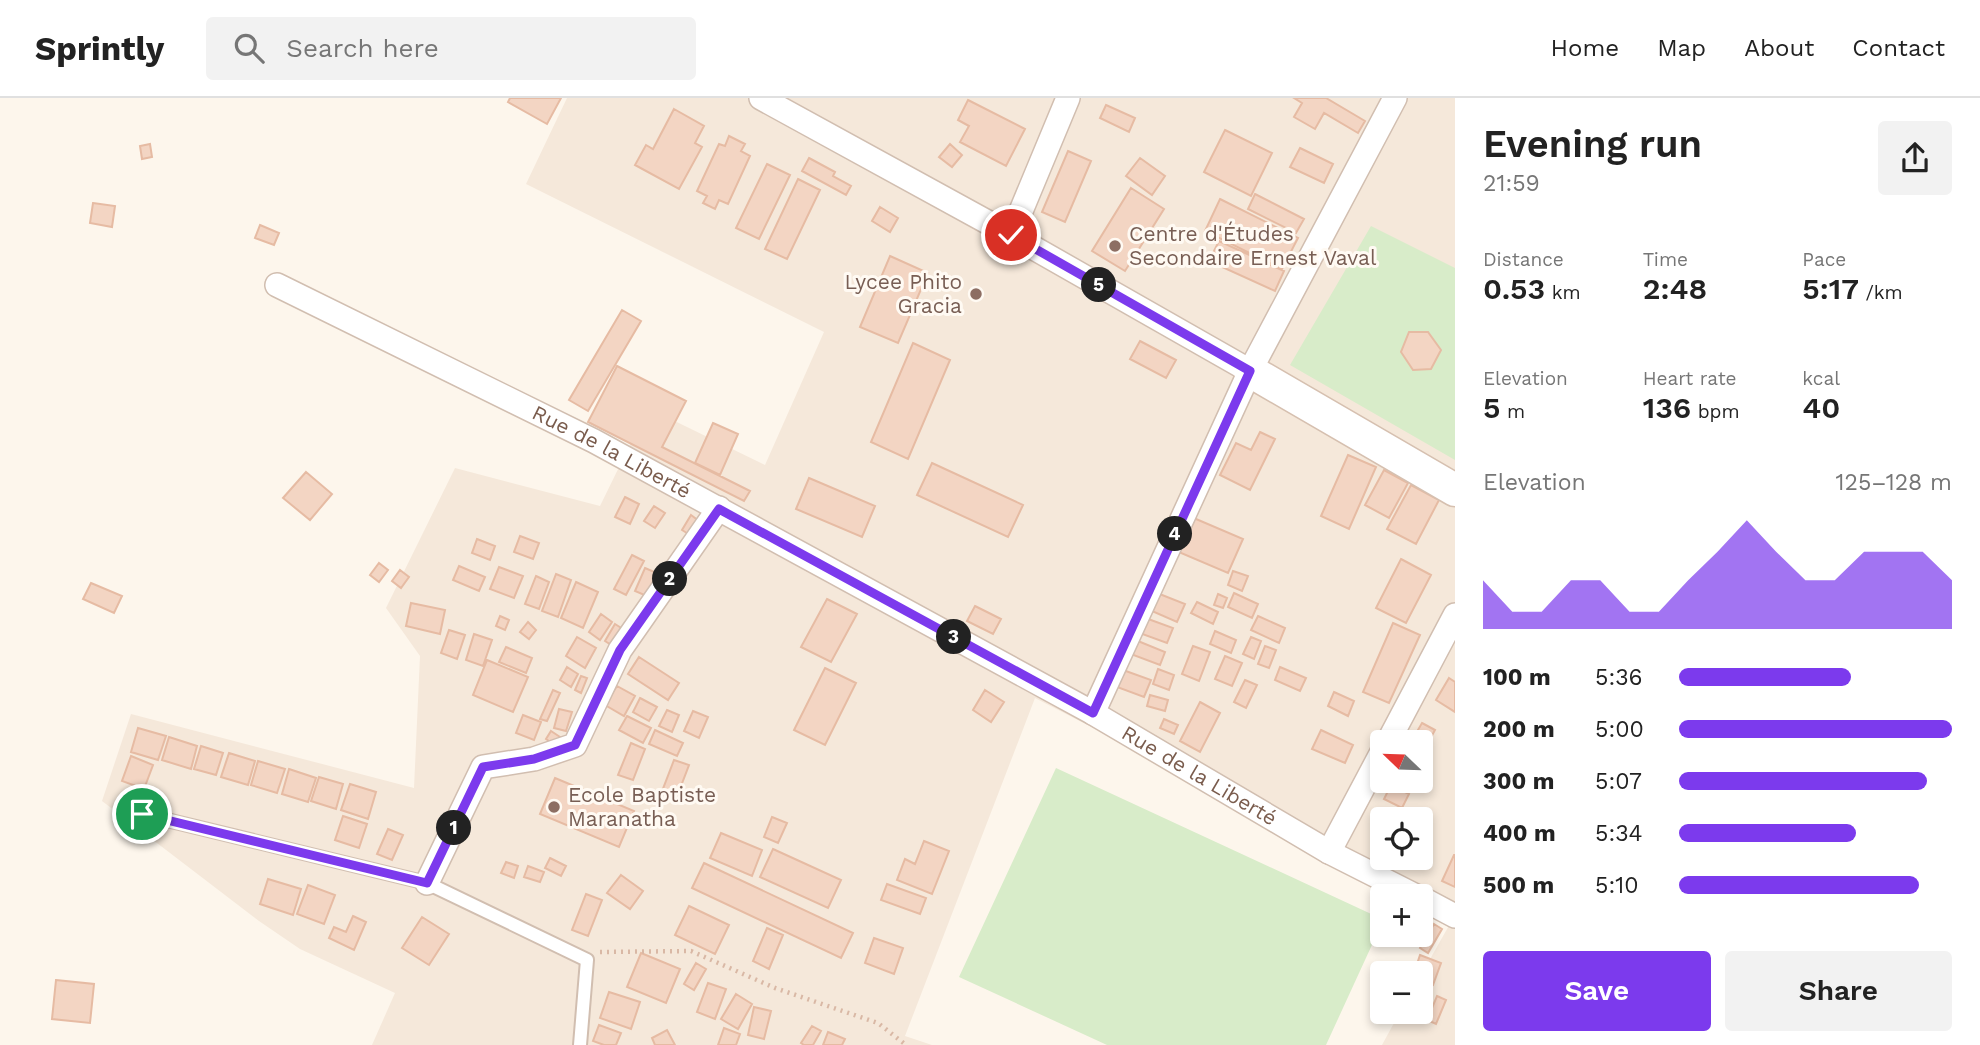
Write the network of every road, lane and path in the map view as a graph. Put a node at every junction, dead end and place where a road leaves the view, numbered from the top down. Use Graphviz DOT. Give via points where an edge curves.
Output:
graph roads {
  1 [pos="761,98"];
  2 [pos="1068,98"];
  3 [pos="1395,98"];
  4 [pos="1011,235"];
  5 [pos="277,285"];
  6 [pos="1250,371"];
  7 [pos="1455,490"];
  8 [pos="719,509"];
  9 [pos="1455,615"];
  10 [pos="1093,713"];
  11 [pos="1394,730"];
  12 [pos="1370,775"];
  13 [pos="142,814"];
  14 [pos="1329,852"];
  15 [pos="427,883"];
  16 [pos="1392,884"];
  17 [pos="1433,904"];
  18 [pos="1455,916"];
  19 [pos="571,953"];
  20 [pos="580,1045"];
  21 [pos="906,1045"];
  1 -- 4 [label="street"];
  2 -- 4 [label="street"];
  3 -- 6 [label="street"];
  4 -- 6 [label="street"];
  5 -- 8 [label="street, Rue de la Liberté" via="594,441"];
  6 -- 7 [label="street"];
  6 -- 10 [label="street"];
  8 -- 10 [label="street, Rue de la Liberté"];
  8 -- 15 [label="street" via="620,650 575,745 534,759 483,767"];
  9 -- 11 [label="street"];
  10 -- 14 [label="street, Rue de la Liberté"];
  12 -- 14 [label="street"];
  13 -- 15 [label="lane"];
  14 -- 16 [label="street, Rue de la Liberté"];
  15 -- 19 [label="lane"];
  17 -- 18 [label="street"];
  19 -- 20 [label="lane" via="587,960"];
  19 -- 21 [label="path" via="691,951 775,988 878,1023"];
}
